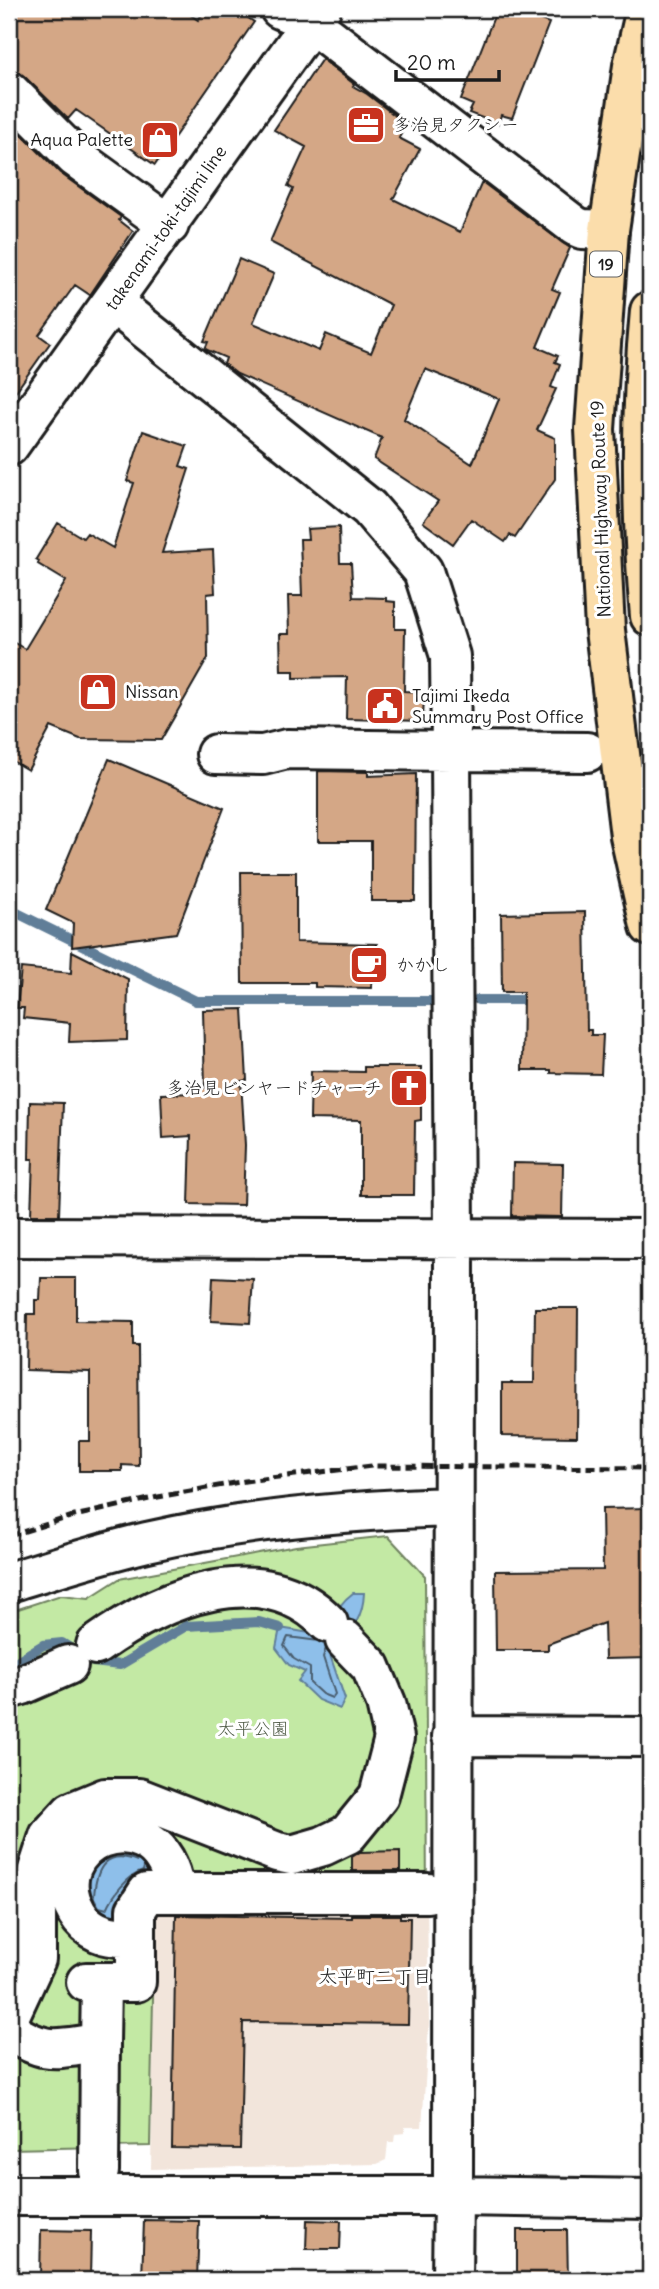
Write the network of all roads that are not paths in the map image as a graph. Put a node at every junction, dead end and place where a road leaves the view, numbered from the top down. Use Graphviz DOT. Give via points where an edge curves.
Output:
graph roads {
  1 [pos="646,9"];
  2 [pos="304,14"];
  3 [pos="9,91"];
  4 [pos="169,225"];
  5 [pos="609,230"];
  6 [pos="113,303"];
  7 [pos="650,311"];
  8 [pos="13,433"];
  9 [pos="650,616"];
  10 [pos="452,751"];
  11 [pos="587,752"];
  12 [pos="216,754"];
  13 [pos="650,926"];
  14 [pos="9,1237"];
  15 [pos="454,1238"];
  16 [pos="650,1239"];
  17 [pos="452,1507"];
  18 [pos="9,1582"];
  19 [pos="9,1689"];
  20 [pos="452,1736"];
  21 [pos="650,1737"];
  22 [pos="292,1855"];
  23 [pos="173,1881"];
  24 [pos="293,1893"];
  25 [pos="428,1893"];
  26 [pos="128,1937"];
  27 [pos="9,2017"];
  28 [pos="9,2031"];
  29 [pos="100,2043"];
  30 [pos="100,2171"];
  31 [pos="9,2196"];
  32 [pos="453,2196"];
  33 [pos="650,2199"];
  34 [pos="452,2280"];
  1 -- 5 [label="highway, National Highway Route 19 / 19"];
  2 -- 4 [label="street, takenami-toki-tajimi line"];
  2 -- 5 [label="street" via="575,226"];
  3 -- 4 [label="street" via="75,157"];
  4 -- 6 [label="street, takenami-toki-tajimi line"];
  5 -- 13 [label="highway, National Highway Route 19 / 19" via="595,429 605,630 629,836"];
  6 -- 8 [label="street, takenami-toki-tajimi line"];
  6 -- 10 [label="street" via="369,508 423,571 450,656"];
  7 -- 9 [label="highway" via="642,469"];
  10 -- 11 [label="street"];
  10 -- 12 [label="street"];
  10 -- 15 [label="street"];
  14 -- 15 [label="street"];
  15 -- 16 [label="street"];
  15 -- 17 [label="street"];
  17 -- 18 [label="street" via="367,1509 274,1520 147,1542"];
  17 -- 20 [label="street"];
  19 -- 22 [label="street" via="82,1655 152,1611 191,1595 228,1587 271,1589 299,1600 371,1667 394,1738 379,1796 348,1833"];
  20 -- 21 [label="street"];
  20 -- 32 [label="street"];
  22 -- 24 [label="street"];
  22 -- 27 [label="street" via="139,1798 105,1798 71,1812 49,1836 36,1876 36,1959"];
  23 -- 26 [label="street" via="159,1849 127,1833 93,1841 80,1853 68,1886 72,1904 90,1928 115,1938"];
  24 -- 25 [label="street"];
  24 -- 29 [label="street" via="147,1893 136,1910 136,1982 93,1982"];
  28 -- 29 [label="street" via="52,2050"];
  29 -- 30 [label="street"];
  31 -- 32 [label="street"];
  32 -- 33 [label="street"];
  32 -- 34 [label="street"];
}
